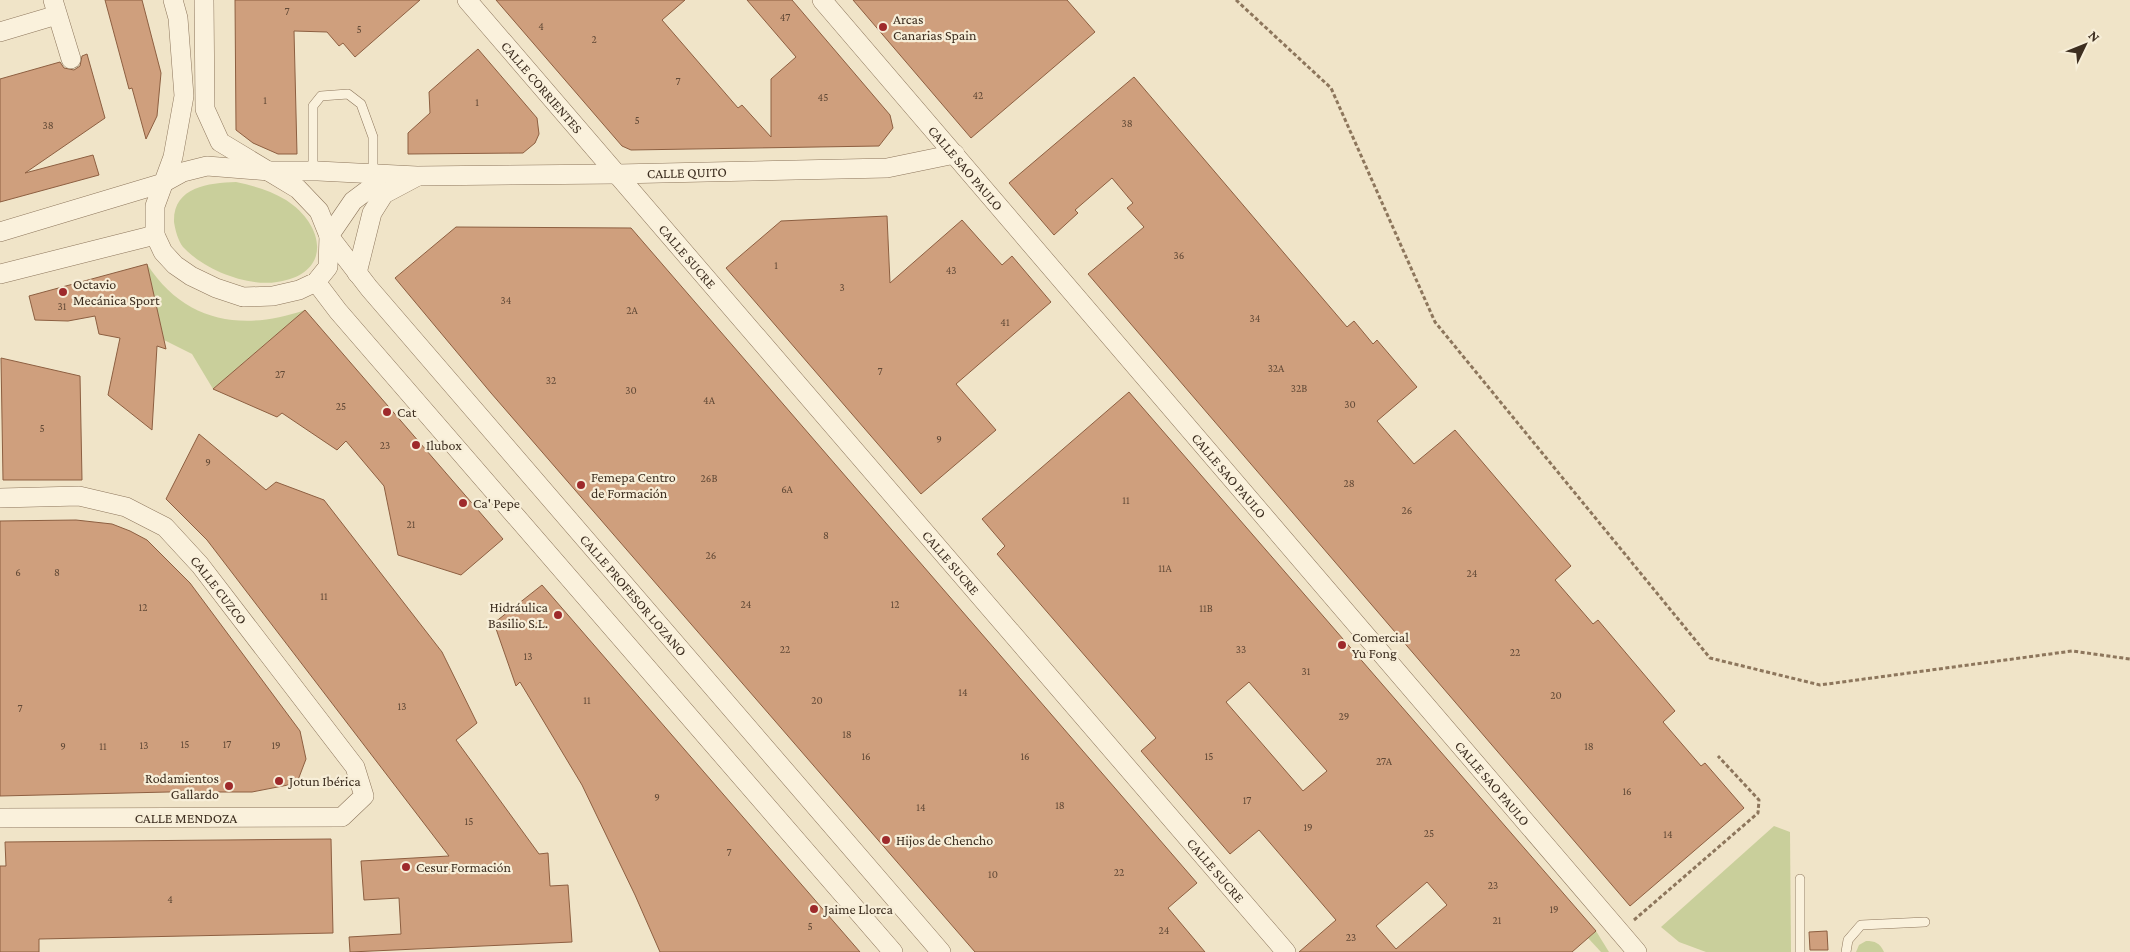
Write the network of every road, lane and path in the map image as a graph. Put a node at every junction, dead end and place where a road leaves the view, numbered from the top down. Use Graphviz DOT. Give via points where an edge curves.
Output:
graph roads {
  1 [pos="173,0"];
  2 [pos="204,0"];
  3 [pos="467,0"];
  4 [pos="822,0"];
  5 [pos="1236,0"];
  6 [pos="55,7"];
  7 [pos="0,32"];
  8 [pos="71,59"];
  9 [pos="955,154"];
  10 [pos="313,170"];
  11 [pos="269,171"];
  12 [pos="374,174"];
  13 [pos="617,174"];
  14 [pos="417,176"];
  15 [pos="163,184"];
  16 [pos="0,232"];
  17 [pos="155,235"];
  18 [pos="329,236"];
  19 [pos="356,273"];
  20 [pos="0,274"];
  21 [pos="316,282"];
  22 [pos="0,498"];
  23 [pos="2130,659"];
  24 [pos="1718,756"];
  25 [pos="364,796"];
  26 [pos="0,818"];
  27 [pos="1800,879"];
  28 [pos="1925,922"];
  29 [pos="1620,932"];
  30 [pos="893,952"];
  31 [pos="941,952"];
  32 [pos="1286,952"];
  33 [pos="1621,952"];
  34 [pos="1637,952"];
  35 [pos="1800,952"];
  36 [pos="1846,952"];
  1 -- 15 [label="street" via="178,18 184,96 173,157"];
  2 -- 11 [label="street" via="205,109 220,142"];
  3 -- 13 [label="street, CALLE CORRIENTES"];
  4 -- 9 [label="street, CALLE SAO PAULO"];
  5 -- 23 [label="path" via="1331,88 1435,322 1710,658 1820,684 2072,651"];
  6 -- 7 [label="street"];
  6 -- 8 [label="street"];
  9 -- 13 [label="street, CALLE QUITO" via="887,168"];
  9 -- 29 [label="street, CALLE SAO PAULO"];
  10 -- 11 [label="street, CALLE QUITO"];
  10 -- 12 [label="street, CALLE QUITO"];
  10 -- 12 [label="lane" via="313,106 321,96 348,94 361,104 373,137"];
  11 -- 15 [label="street" via="207,166 184,172"];
  11 -- 18 [label="street" via="298,189 319,211"];
  12 -- 14 [label="street, CALLE QUITO"];
  13 -- 14 [label="street, CALLE QUITO"];
  13 -- 32 [label="street, CALLE SUCRE"];
  14 -- 18 [label="street, CALLE QUITO" via="377,183 353,201"];
  14 -- 19 [label="street, CALLE QUITO" via="384,194 372,212"];
  15 -- 16 [label="street"];
  15 -- 17 [label="street" via="155,206"];
  17 -- 20 [label="street"];
  17 -- 21 [label="street" via="163,252 175,265 216,288 243,297 273,296"];
  18 -- 19 [label="street, CALLE PROFESOR LOZANO"];
  18 -- 21 [label="street" via="328,266"];
  19 -- 31 [label="street, CALLE PROFESOR LOZANO"];
  21 -- 30 [label="street"];
  22 -- 25 [label="street, CALLE CUZCO" via="79,496 126,507 165,527 200,566 355,767"];
  24 -- 29 [label="path" via="1759,800 1758,813"];
  25 -- 26 [label="street, CALLE MENDOZA" via="342,818"];
  27 -- 35 [label="lane"];
  28 -- 36 [label="lane" via="1862,925 1848,940"];
  29 -- 33 [label="street"];
  29 -- 34 [label="street, CALLE SAO PAULO"];
}
